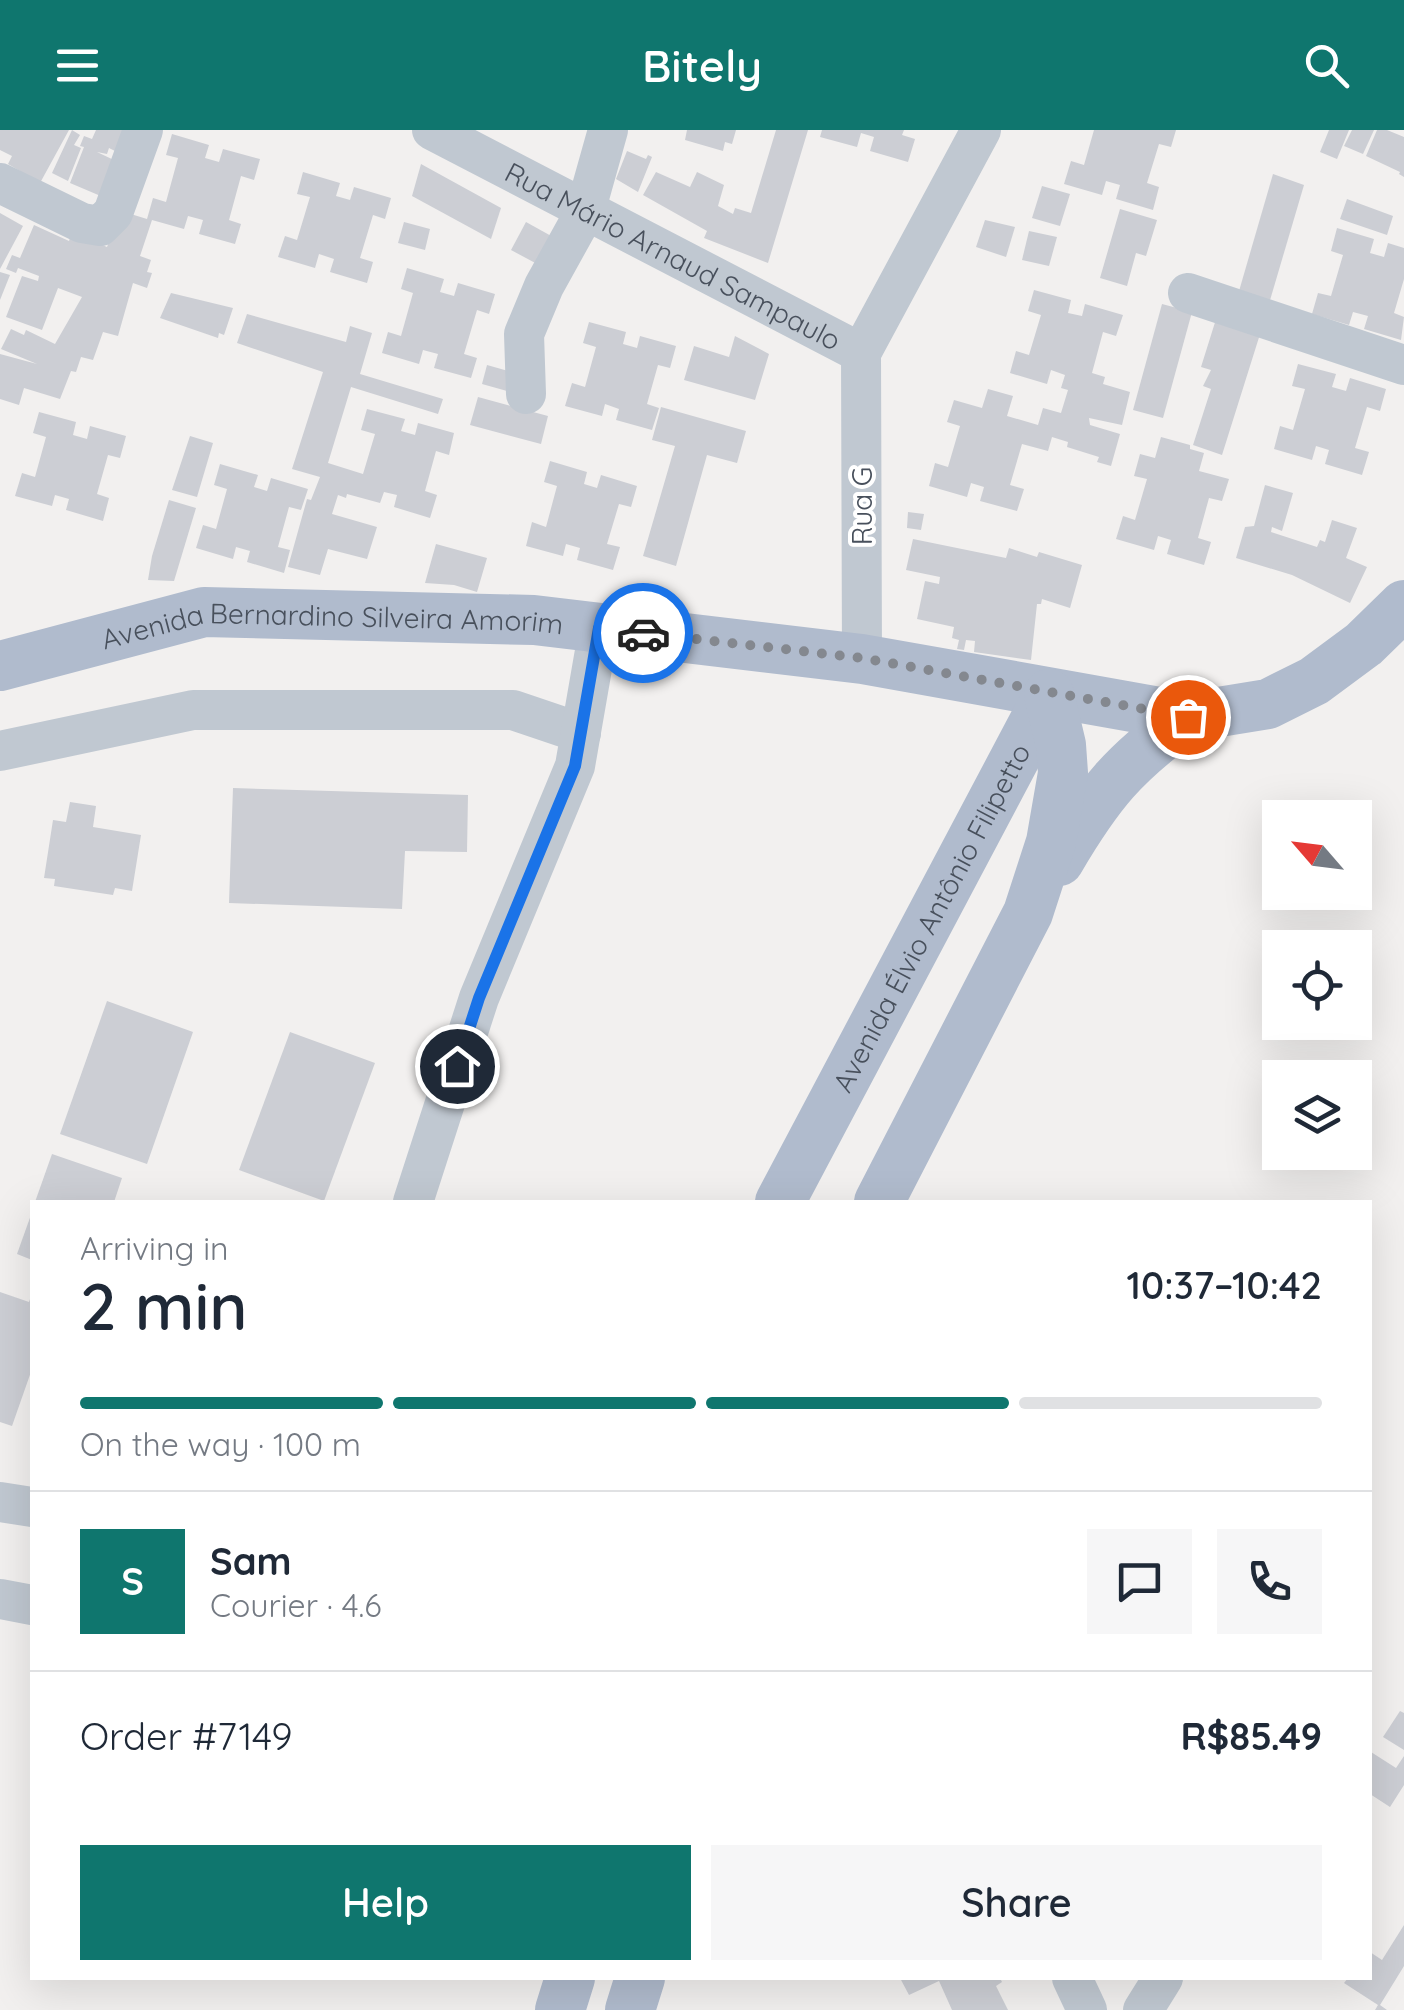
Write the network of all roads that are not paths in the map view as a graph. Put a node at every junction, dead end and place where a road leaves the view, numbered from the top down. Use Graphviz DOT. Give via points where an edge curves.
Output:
graph roads {
  1 [pos="143,130"];
  2 [pos="432,130"];
  3 [pos="608,130"];
  4 [pos="981,130"];
  5 [pos="0,183"];
  6 [pos="585,212"];
  7 [pos="1188,292"];
  8 [pos="860,353"];
  9 [pos="1404,364"];
  10 [pos="526,394"];
  11 [pos="1404,605"];
  12 [pos="599,628"];
  13 [pos="862,658"];
  14 [pos="0,666"];
  15 [pos="957,675"];
  16 [pos="1049,694"];
  17 [pos="1188,717"];
  18 [pos="581,732"];
  19 [pos="0,750"];
  20 [pos="998,790"];
  21 [pos="1028,913"];
  22 [pos="414,1200"];
  23 [pos="781,1200"];
  24 [pos="880,1200"];
  25 [pos="0,1502"];
  26 [pos="30,1507"];
  27 [pos="0,1600"];
  28 [pos="30,1605"];
  29 [pos="569,1980"];
  30 [pos="639,1980"];
  31 [pos="1073,1980"];
  32 [pos="1162,1980"];
  33 [pos="560,2010"];
  34 [pos="630,2010"];
  35 [pos="1087,2010"];
  36 [pos="1143,2010"];
  1 -- 5 [label="street" via="112,213 100,226"];
  2 -- 6 [label="street, Rua Mário Arnaud Sampaulo"];
  3 -- 6 [label="street"];
  4 -- 8 [label="street"];
  6 -- 8 [label="street, Rua Mário Arnaud Sampaulo"];
  6 -- 10 [label="street" via="524,334"];
  7 -- 9 [label="street"];
  8 -- 13 [label="street, Rua G"];
  11 -- 17 [label="main road, Avenida Bernardino Silveira Amorim" via="1314,681 1268,704"];
  12 -- 13 [label="main road, Avenida Bernardino Silveira Amorim"];
  12 -- 14 [label="main road, Avenida Bernardino Silveira Amorim" via="534,620 204,612"];
  12 -- 18 [label="street"];
  13 -- 15 [label="main road, Avenida Bernardino Silveira Amorim"];
  15 -- 16 [label="main road, Avenida Bernardino Silveira Amorim"];
  15 -- 20 [label="main road" via="984,703 994,733"];
  16 -- 17 [label="main road, Avenida Bernardino Silveira Amorim"];
  16 -- 20 [label="main road, Avenida Élvio Antônio Filipetto"];
  16 -- 21 [label="main road, Avenida Élvio Antônio Filipetto" via="1062,772"];
  17 -- 21 [label="main road" via="1110,783"];
  18 -- 19 [label="street" via="513,710 192,710"];
  18 -- 22 [label="street" via="575,766 479,998"];
  20 -- 23 [label="main road, Avenida Élvio Antônio Filipetto"];
  21 -- 24 [label="main road, Avenida Élvio Antônio Filipetto"];
  25 -- 26 [label="street"];
  27 -- 28 [label="street"];
  29 -- 33 [label="main road"];
  30 -- 34 [label="main road"];
  31 -- 35 [label="street"];
  32 -- 36 [label="street"];
}
